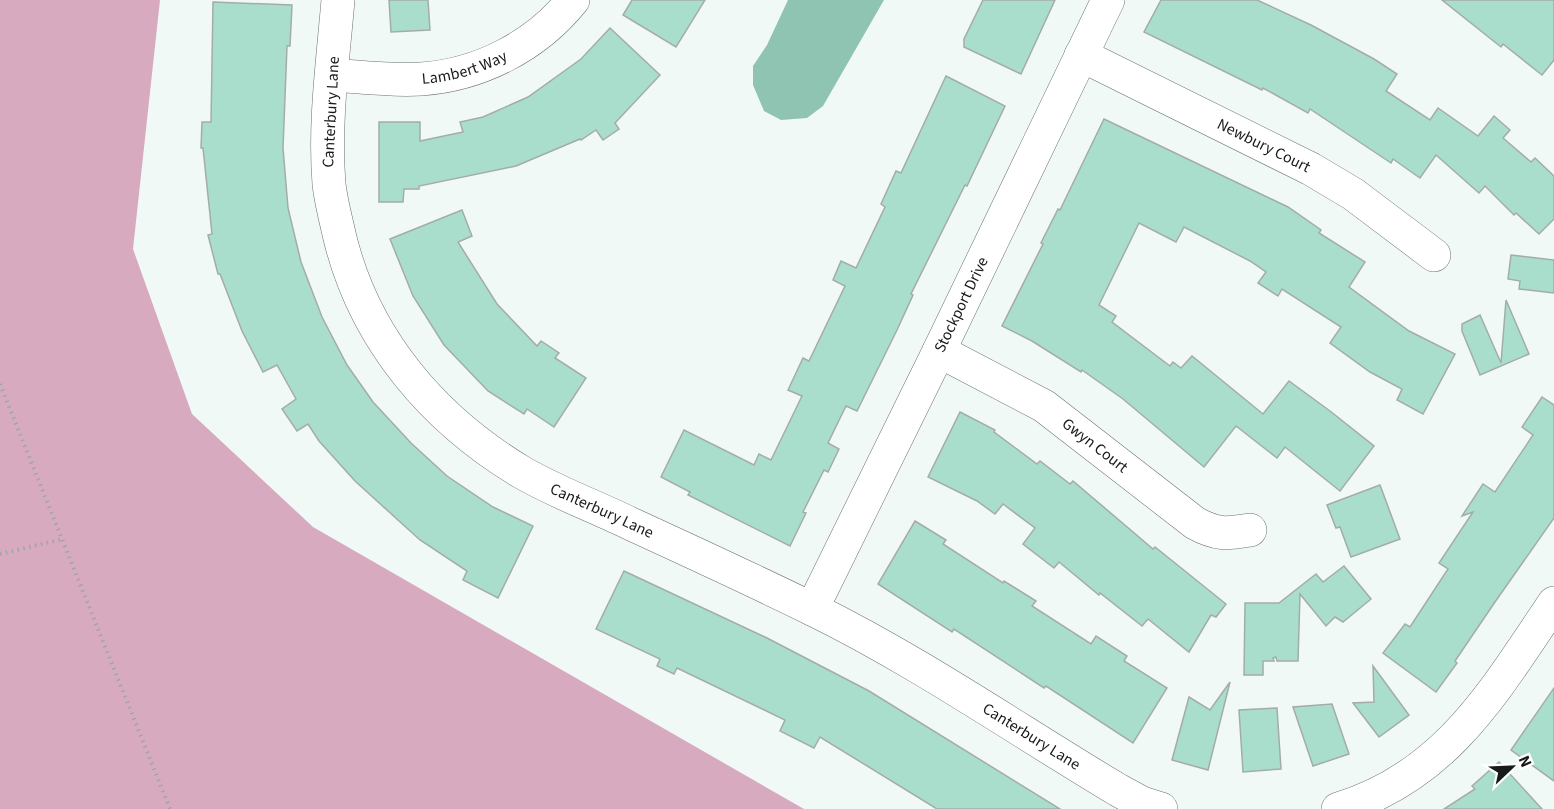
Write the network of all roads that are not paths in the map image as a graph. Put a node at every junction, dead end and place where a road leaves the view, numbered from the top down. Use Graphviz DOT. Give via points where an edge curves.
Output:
graph roads {
  1 [pos="338,0"];
  2 [pos="573,0"];
  3 [pos="1108,0"];
  4 [pos="1081,55"];
  5 [pos="332,75"];
  6 [pos="1434,255"];
  7 [pos="939,351"];
  8 [pos="1250,530"];
  9 [pos="1554,603"];
  10 [pos="812,609"];
  11 [pos="1161,809"];
  12 [pos="1338,809"];
  1 -- 5 [label="street, Canterbury Lane"];
  2 -- 5 [label="street, Lambert Way" via="538,36 480,67 420,80"];
  3 -- 4 [label="street, Stockport Drive"];
  4 -- 6 [label="street, Newbury Court" via="1318,173 1353,194"];
  4 -- 7 [label="street, Stockport Drive"];
  5 -- 10 [label="street, Canterbury Lane" via="329,187 345,256 376,329 425,396 470,437 527,475"];
  7 -- 8 [label="street, Gwyn Court" via="1044,406 1203,528 1225,534"];
  7 -- 10 [label="street, Stockport Drive"];
  9 -- 12 [label="street" via="1491,696 1456,738 1400,780"];
  10 -- 11 [label="street, Canterbury Lane" via="912,663 1118,790"];
}
